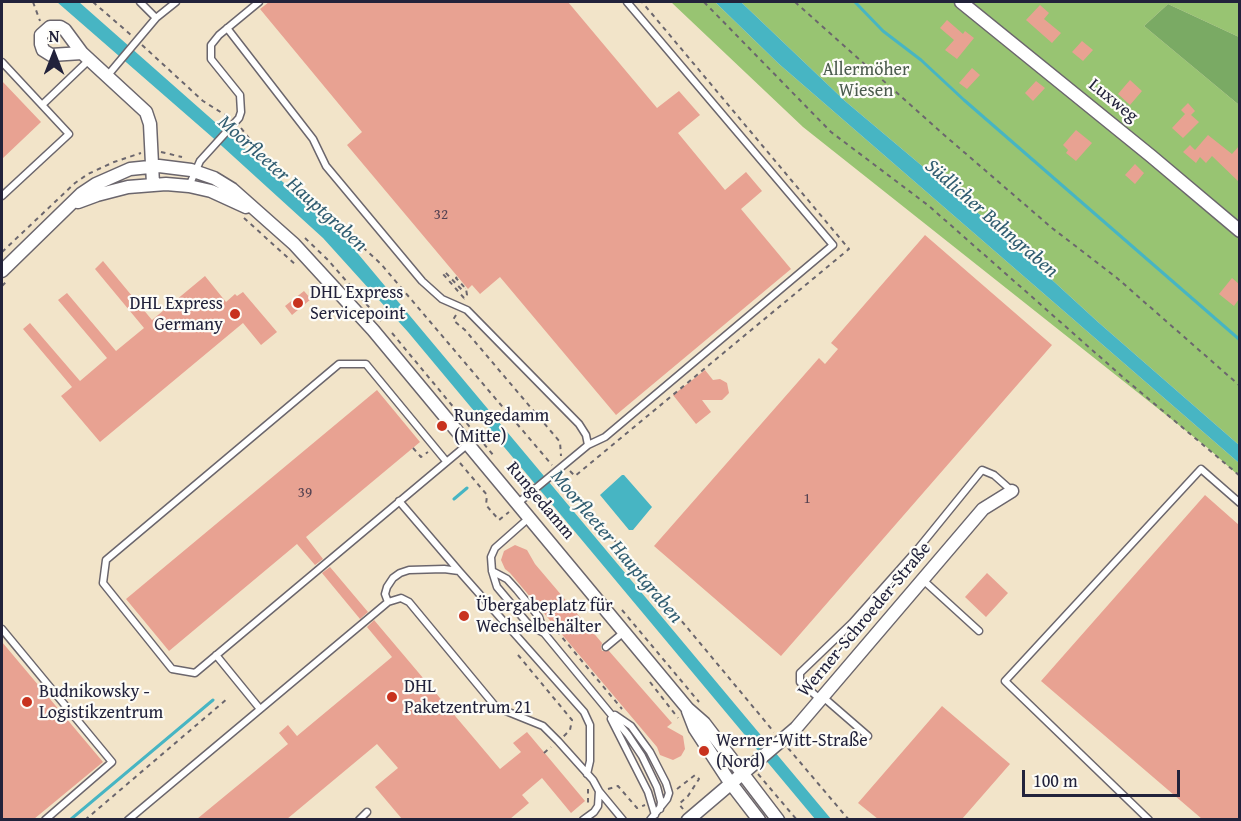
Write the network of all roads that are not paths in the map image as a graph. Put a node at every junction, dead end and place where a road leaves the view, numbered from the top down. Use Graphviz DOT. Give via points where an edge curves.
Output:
graph roads {
  1 [pos="140,2"];
  2 [pos="176,2"];
  3 [pos="259,2"];
  4 [pos="627,2"];
  5 [pos="962,2"];
  6 [pos="156,18"];
  7 [pos="227,28"];
  8 [pos="86,56"];
  9 [pos="2,62"];
  10 [pos="108,75"];
  11 [pos="42,105"];
  12 [pos="152,166"];
  13 [pos="195,171"];
  14 [pos="153,184"];
  15 [pos="189,186"];
  16 [pos="2,196"];
  17 [pos="69,207"];
  18 [pos="261,215"];
  19 [pos="1239,231"];
  20 [pos="2,271"];
  21 [pos="469,444"];
  22 [pos="588,445"];
  23 [pos="446,461"];
  24 [pos="1012,491"];
  25 [pos="399,501"];
  26 [pos="518,503"];
  27 [pos="1239,503"];
  28 [pos="530,517"];
  29 [pos="459,572"];
  30 [pos="492,572"];
  31 [pos="923,580"];
  32 [pos="388,602"];
  33 [pos="2,629"];
  34 [pos="979,631"];
  35 [pos="624,632"];
  36 [pos="544,633"];
  37 [pos="606,647"];
  38 [pos="216,655"];
  39 [pos="822,698"];
  40 [pos="260,709"];
  41 [pos="688,709"];
  42 [pos="608,710"];
  43 [pos="867,735"];
  44 [pos="752,766"];
  45 [pos="587,774"];
  46 [pos="731,784"];
  47 [pos="599,791"];
  48 [pos="660,810"];
  49 [pos="368,812"];
  50 [pos="652,817"];
  51 [pos="45,819"];
  52 [pos="128,819"];
  53 [pos="359,819"];
  54 [pos="583,819"];
  55 [pos="623,819"];
  56 [pos="688,819"];
  57 [pos="759,819"];
  58 [pos="778,819"];
  59 [pos="1149,819"];
  1 -- 6 [label="lane"];
  2 -- 6 [label="lane"];
  3 -- 7 [label="lane"];
  4 -- 22 [label="lane" via="833,245 605,437"];
  5 -- 19 [label="street, Luxweg"];
  6 -- 10 [label="lane"];
  7 -- 13 [label="lane" via="212,42 209,53 240,95 241,112"];
  7 -- 22 [label="lane" via="313,139 326,166 427,286 467,310 579,424"];
  8 -- 8 [label="street" via="60,27 43,32 40,44 51,55"];
  8 -- 10 [label="street"];
  8 -- 11 [label="lane"];
  9 -- 11 [label="lane"];
  10 -- 12 [label="street" via="149,118"];
  11 -- 16 [label="lane" via="69,134"];
  12 -- 13 [label="street, Rungedamm"];
  12 -- 14 [label="street"];
  12 -- 17 [label="street, Rungedamm" via="130,169 103,180"];
  13 -- 15 [label="lane"];
  13 -- 18 [label="street, Rungedamm" via="232,189"];
  14 -- 15 [label="street, Rungedamm"];
  14 -- 17 [label="street, Rungedamm" via="105,192"];
  15 -- 18 [label="street, Rungedamm" via="217,194"];
  17 -- 20 [label="street, Rungedamm"];
  18 -- 21 [label="street, Rungedamm" via="319,268"];
  21 -- 23 [label="lane"];
  21 -- 26 [label="street, Rungedamm"];
  22 -- 26 [label="lane"];
  23 -- 25 [label="lane"];
  23 -- 38 [label="lane" via="366,364 339,364 106,560 103,583 172,669 195,673"];
  24 -- 31 [label="street, Werner-Schroeder-Straße" via="983,509"];
  24 -- 39 [label="lane" via="982,470 852,623 800,674 800,682"];
  25 -- 29 [label="lane"];
  25 -- 38 [label="lane"];
  26 -- 28 [label="street, Rungedamm"];
  27 -- 59 [label="lane" via="1201,469 1005,681"];
  28 -- 30 [label="lane" via="495,548 490,557"];
  28 -- 35 [label="street, Rungedamm"];
  29 -- 32 [label="lane" via="444,569 400,573 387,587"];
  29 -- 45 [label="lane" via="584,712 590,725"];
  30 -- 36 [label="lane" via="497,587 529,626"];
  30 -- 36 [label="lane" via="507,579 517,590 539,617"];
  31 -- 34 [label="lane"];
  31 -- 39 [label="street, Werner-Schroeder-Straße"];
  32 -- 40 [label="lane"];
  32 -- 45 [label="lane" via="401,598 410,602 496,707 543,726"];
  33 -- 51 [label="lane" via="112,762"];
  35 -- 37 [label="lane"];
  35 -- 41 [label="street, Rungedamm"];
  36 -- 42 [label="lane"];
  38 -- 40 [label="lane"];
  39 -- 43 [label="lane"];
  39 -- 44 [label="street, Werner-Schroeder-Straße" via="796,728"];
  40 -- 52 [label="lane"];
  41 -- 44 [label="street, Rungedamm"];
  41 -- 46 [label="street, Rungedamm" via="695,729"];
  42 -- 48 [label="lane" via="642,756 660,798"];
  42 -- 48 [label="lane" via="631,726 650,752 669,793"];
  42 -- 50 [label="lane" via="648,792"];
  44 -- 46 [label="street, Werner-Schroeder-Straße"];
  44 -- 58 [label="street, Rungedamm"];
  45 -- 47 [label="lane"];
  46 -- 56 [label="street, Werner-Schroeder-Straße"];
  46 -- 57 [label="street, Rungedamm"];
  47 -- 54 [label="lane" via="598,806"];
  47 -- 55 [label="lane"];
  48 -- 50 [label="lane"];
  49 -- 53 [label="lane"];
}
